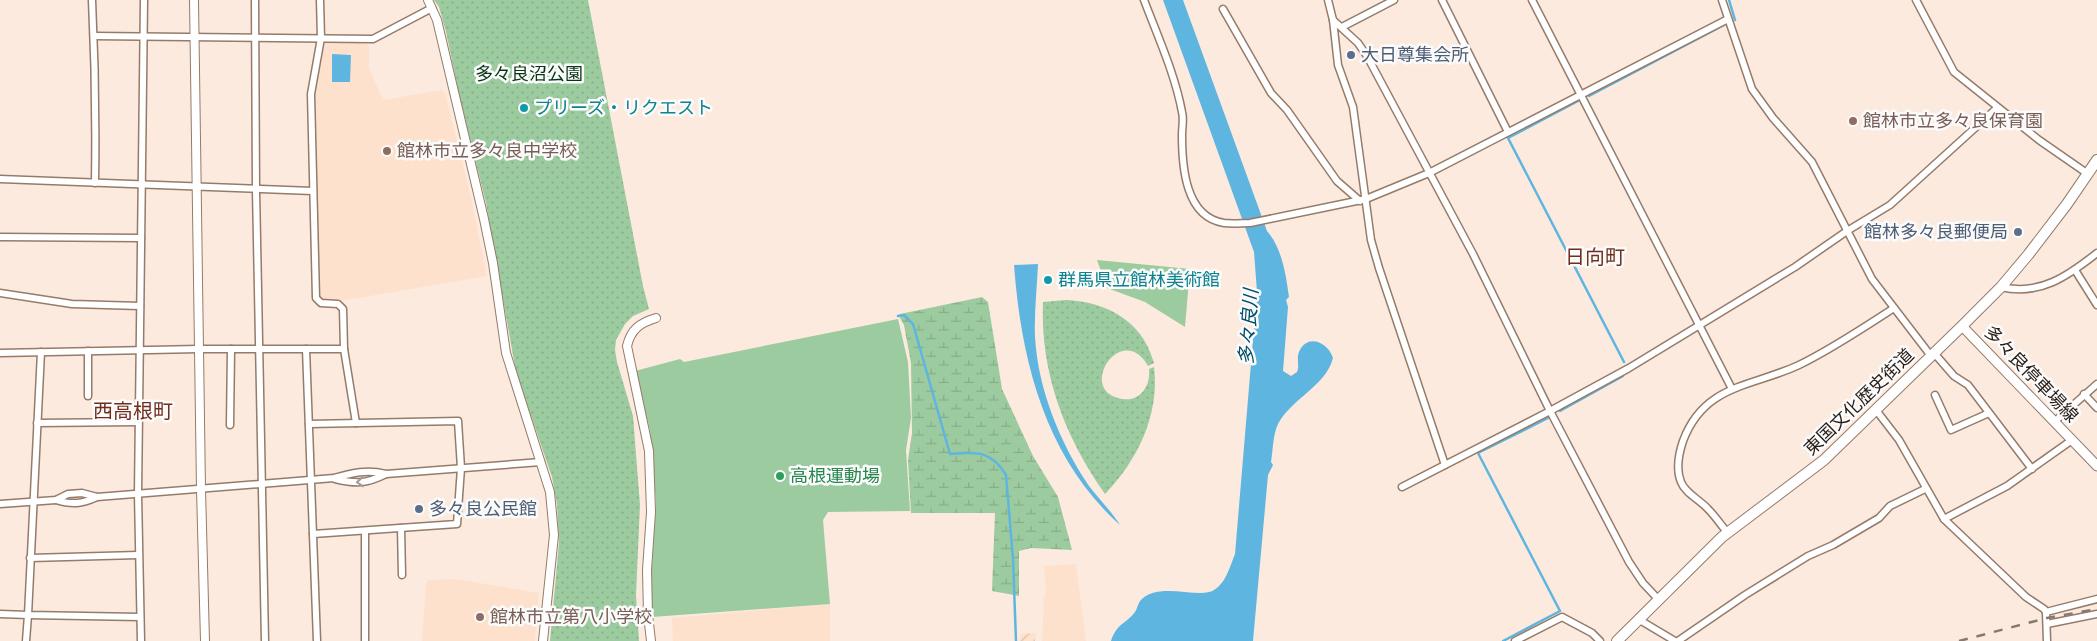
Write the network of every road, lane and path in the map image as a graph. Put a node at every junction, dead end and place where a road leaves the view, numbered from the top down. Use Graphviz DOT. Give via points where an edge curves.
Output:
graph roads {
  1 [pos="92,0"];
  2 [pos="144,0"];
  3 [pos="194,0"];
  4 [pos="255,0"];
  5 [pos="320,0"];
  6 [pos="428,0"];
  7 [pos="1144,0"];
  8 [pos="1328,0"];
  9 [pos="1394,0"];
  10 [pos="1442,0"];
  11 [pos="1532,0"];
  12 [pos="1722,0"];
  13 [pos="1916,0"];
  14 [pos="432,8"];
  15 [pos="1223,9"];
  16 [pos="1728,19"];
  17 [pos="1333,20"];
  18 [pos="1342,27"];
  19 [pos="94,36"];
  20 [pos="144,37"];
  21 [pos="194,37"];
  22 [pos="255,37"];
  23 [pos="321,38"];
  24 [pos="1581,94"];
  25 [pos="1997,108"];
  26 [pos="1508,132"];
  27 [pos="2097,160"];
  28 [pos="1430,172"];
  29 [pos="2088,174"];
  30 [pos="0,179"];
  31 [pos="95,183"];
  32 [pos="142,185"];
  33 [pos="196,187"];
  34 [pos="256,190"];
  35 [pos="313,191"];
  36 [pos="1363,200"];
  37 [pos="1847,231"];
  38 [pos="0,237"];
  39 [pos="140,238"];
  40 [pos="2097,253"];
  41 [pos="2075,270"];
  42 [pos="2001,287"];
  43 [pos="0,293"];
  44 [pos="2097,305"];
  45 [pos="140,306"];
  46 [pos="1894,308"];
  47 [pos="656,318"];
  48 [pos="1700,325"];
  49 [pos="1962,326"];
  50 [pos="199,349"];
  51 [pos="230,349"];
  52 [pos="259,349"];
  53 [pos="306,349"];
  54 [pos="344,349"];
  55 [pos="140,350"];
  56 [pos="88,351"];
  57 [pos="41,352"];
  58 [pos="0,353"];
  59 [pos="1933,354"];
  60 [pos="2097,384"];
  61 [pos="1732,389"];
  62 [pos="2084,394"];
  63 [pos="1935,395"];
  64 [pos="88,396"];
  65 [pos="2097,408"];
  66 [pos="1876,410"];
  67 [pos="1550,411"];
  68 [pos="1988,413"];
  69 [pos="138,422"];
  70 [pos="2054,422"];
  71 [pos="36,423"];
  72 [pos="356,423"];
  73 [pos="309,424"];
  74 [pos="230,425"];
  75 [pos="2072,440"];
  76 [pos="541,462"];
  77 [pos="1445,465"];
  78 [pos="2097,466"];
  79 [pos="461,468"];
  80 [pos="2032,469"];
  81 [pos="386,474"];
  82 [pos="334,478"];
  83 [pos="310,480"];
  84 [pos="261,485"];
  85 [pos="1402,487"];
  86 [pos="201,489"];
  87 [pos="1925,489"];
  88 [pos="138,494"];
  89 [pos="97,497"];
  90 [pos="56,500"];
  91 [pos="33,502"];
  92 [pos="0,504"];
  93 [pos="1944,519"];
  94 [pos="400,528"];
  95 [pos="365,531"];
  96 [pos="1727,532"];
  97 [pos="313,534"];
  98 [pos="138,555"];
  99 [pos="30,558"];
  100 [pos="402,575"];
  101 [pos="1658,598"];
  102 [pos="2097,599"];
  103 [pos="2046,612"];
  104 [pos="0,614"];
  105 [pos="2097,614"];
  106 [pos="28,615"];
  107 [pos="140,618"];
  108 [pos="1638,619"];
  109 [pos="2047,624"];
  110 [pos="26,641"];
  111 [pos="141,641"];
  112 [pos="205,641"];
  113 [pos="265,641"];
  114 [pos="317,641"];
  115 [pos="365,641"];
  116 [pos="543,641"];
  117 [pos="651,641"];
  118 [pos="1515,641"];
  119 [pos="1600,641"];
  120 [pos="1617,641"];
  121 [pos="1677,641"];
  122 [pos="2047,641"];
  1 -- 19 [label="street"];
  2 -- 20 [label="street"];
  3 -- 21 [label="street"];
  4 -- 22 [label="street"];
  5 -- 23 [label="street"];
  6 -- 14 [label="street"];
  7 -- 36 [label="street" via="1183,114 1187,186 1195,204 1208,217 1223,223 1250,223"];
  8 -- 17 [label="street"];
  9 -- 18 [label="street"];
  10 -- 26 [label="street"];
  11 -- 24 [label="street"];
  12 -- 16 [label="street"];
  13 -- 25 [label="street" via="1954,72"];
  14 -- 23 [label="street" via="373,39"];
  14 -- 76 [label="street" via="484,219 506,353"];
  15 -- 36 [label="street" via="1271,93 1287,110 1337,181"];
  16 -- 24 [label="street"];
  16 -- 37 [label="street" via="1752,89 1812,162"];
  17 -- 18 [label="street"];
  17 -- 36 [label="street" via="1338,65 1353,107"];
  18 -- 28 [label="street" via="1367,56"];
  19 -- 20 [label="street"];
  19 -- 31 [label="street"];
  20 -- 21 [label="street"];
  20 -- 32 [label="street"];
  21 -- 22 [label="street"];
  21 -- 33 [label="street"];
  22 -- 23 [label="street"];
  22 -- 34 [label="street"];
  23 -- 35 [label="street" via="311,94"];
  24 -- 26 [label="street"];
  24 -- 48 [label="street"];
  25 -- 29 [label="street"];
  25 -- 37 [label="street" via="1890,205"];
  26 -- 28 [label="street"];
  27 -- 29 [label="highway, 東国文化歴史街道"];
  28 -- 36 [label="street"];
  28 -- 67 [label="street"];
  29 -- 42 [label="highway, 東国文化歴史街道" via="2050,228"];
  30 -- 31 [label="street"];
  31 -- 32 [label="street"];
  32 -- 33 [label="street"];
  32 -- 39 [label="street"];
  33 -- 34 [label="street"];
  33 -- 50 [label="street"];
  34 -- 35 [label="street"];
  34 -- 52 [label="street"];
  35 -- 54 [label="street" via="316,298 320,303 338,304 344,309"];
  36 -- 77 [label="street" via="1378,268"];
  37 -- 46 [label="street" via="1872,279"];
  37 -- 48 [label="street"];
  38 -- 39 [label="street"];
  39 -- 45 [label="street"];
  40 -- 41 [label="street"];
  41 -- 42 [label="street" via="2032,290"];
  41 -- 44 [label="street"];
  42 -- 49 [label="highway, 東国文化歴史街道"];
  43 -- 45 [label="street" via="72,304"];
  45 -- 55 [label="street"];
  46 -- 59 [label="street"];
  46 -- 61 [label="street" via="1798,365"];
  47 -- 117 [label="street" via="637,326 627,346 649,451 651,512 647,570"];
  48 -- 61 [label="street"];
  48 -- 67 [label="street"];
  49 -- 59 [label="highway, 東国文化歴史街道"];
  49 -- 70 [label="main road, 多々良停車場線"];
  50 -- 51 [label="street"];
  50 -- 55 [label="street"];
  50 -- 86 [label="street"];
  51 -- 52 [label="street"];
  51 -- 74 [label="street"];
  52 -- 53 [label="street"];
  52 -- 84 [label="street"];
  53 -- 54 [label="street"];
  53 -- 73 [label="street"];
  54 -- 72 [label="street"];
  55 -- 56 [label="street"];
  55 -- 69 [label="street"];
  56 -- 57 [label="street"];
  56 -- 64 [label="street"];
  57 -- 58 [label="street"];
  57 -- 71 [label="street"];
  59 -- 66 [label="highway, 東国文化歴史街道"];
  59 -- 68 [label="street" via="1954,376 1968,385"];
  60 -- 62 [label="street"];
  61 -- 96 [label="street" via="1701,409 1680,449 1678,473 1685,489"];
  62 -- 65 [label="street"];
  62 -- 70 [label="street"];
  63 -- 68 [label="street" via="1951,430"];
  66 -- 87 [label="street" via="1899,440"];
  66 -- 96 [label="highway, 東国文化歴史街道" via="1824,460"];
  67 -- 77 [label="street"];
  67 -- 101 [label="street" via="1629,562"];
  68 -- 80 [label="street"];
  69 -- 71 [label="street"];
  69 -- 88 [label="street"];
  70 -- 75 [label="main road, 多々良停車場線"];
  71 -- 91 [label="street"];
  72 -- 73 [label="street"];
  72 -- 79 [label="street" via="458,421"];
  73 -- 83 [label="street"];
  75 -- 78 [label="main road, 多々良停車場線"];
  75 -- 80 [label="street"];
  76 -- 79 [label="street"];
  76 -- 116 [label="street" via="550,492 554,536"];
  77 -- 85 [label="street"];
  79 -- 81 [label="street"];
  79 -- 94 [label="street" via="457,524"];
  80 -- 93 [label="street"];
  81 -- 82 [label="street" via="352,472"];
  81 -- 82 [label="street, one-way" via="372,481 354,483"];
  82 -- 83 [label="street"];
  83 -- 84 [label="street"];
  83 -- 97 [label="street"];
  84 -- 86 [label="street"];
  84 -- 113 [label="street"];
  86 -- 88 [label="street"];
  86 -- 112 [label="street"];
  87 -- 93 [label="street"];
  87 -- 121 [label="street" via="1890,506 1879,518 1808,556"];
  88 -- 89 [label="street"];
  88 -- 98 [label="street"];
  89 -- 90 [label="street" via="77,504"];
  89 -- 90 [label="street" via="68,494"];
  90 -- 91 [label="street"];
  91 -- 92 [label="street"];
  91 -- 99 [label="street"];
  93 -- 103 [label="street"];
  94 -- 95 [label="street"];
  94 -- 100 [label="street"];
  95 -- 97 [label="street"];
  95 -- 115 [label="street"];
  96 -- 101 [label="highway, 東国文化歴史街道"];
  97 -- 114 [label="street"];
  98 -- 99 [label="street"];
  98 -- 107 [label="street"];
  99 -- 106 [label="street"];
  101 -- 108 [label="highway, 東国文化歴史街道"];
  102 -- 103 [label="street"];
  103 -- 109 [label="street"];
  104 -- 106 [label="street"];
  105 -- 109 [label="street"];
  106 -- 107 [label="street"];
  106 -- 110 [label="street"];
  107 -- 111 [label="street"];
  108 -- 120 [label="highway, 東国文化歴史街道"];
  108 -- 121 [label="street"];
  109 -- 122 [label="street"];
  118 -- 119 [label="street" via="1562,617"];
}
